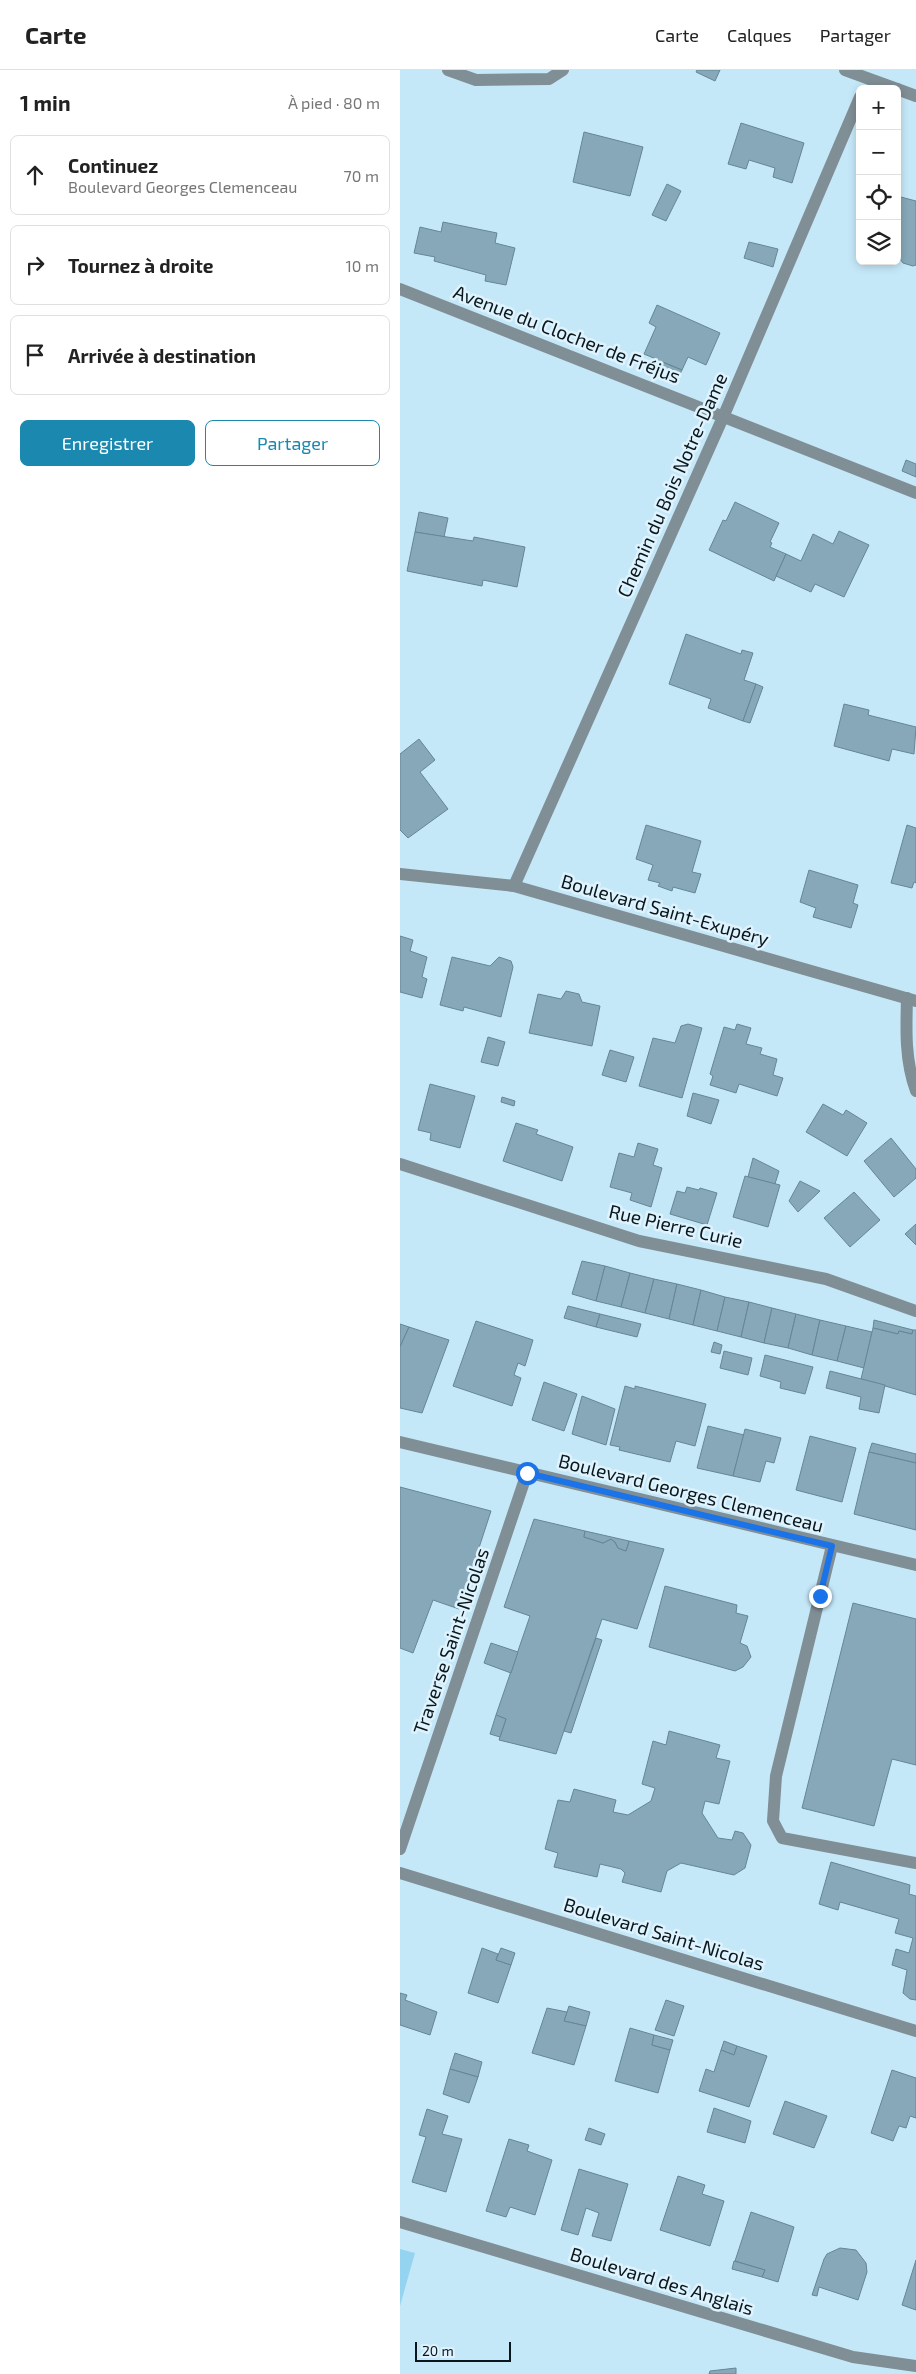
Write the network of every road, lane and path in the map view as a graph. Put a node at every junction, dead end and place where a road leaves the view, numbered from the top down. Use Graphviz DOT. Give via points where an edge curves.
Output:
graph roads {
  1 [pos="448,70"];
  2 [pos="563,70"];
  3 [pos="846,70"];
  4 [pos="866,83"];
  5 [pos="901,90"];
  6 [pos="916,96"];
  7 [pos="856,106"];
  8 [pos="400,289"];
  9 [pos="724,416"];
  10 [pos="916,493"];
  11 [pos="400,874"];
  12 [pos="514,886"];
  13 [pos="911,1000"];
  14 [pos="916,1091"];
  15 [pos="400,1164"];
  16 [pos="916,1311"];
  17 [pos="400,1442"];
  18 [pos="527,1473"];
  19 [pos="832,1546"];
  20 [pos="916,1565"];
  21 [pos="400,1849"];
  22 [pos="916,1864"];
  23 [pos="400,1873"];
  24 [pos="916,2031"];
  25 [pos="400,2222"];
  26 [pos="916,2366"];
  1 -- 2 [label="street" via="476,80 549,79"];
  3 -- 4 [label="street"];
  5 -- 6 [label="street"];
  7 -- 9 [label="street, Chemin du Bois Notre-Dame"];
  8 -- 9 [label="street, Avenue du Clocher de Fréjus"];
  9 -- 10 [label="street, Avenue du Clocher de Fréjus"];
  9 -- 12 [label="street, Chemin du Bois Notre-Dame"];
  11 -- 12 [label="street, Boulevard Saint-Exupéry"];
  12 -- 13 [label="street, Boulevard Saint-Exupéry"];
  13 -- 14 [label="street" via="906,1044"];
  15 -- 16 [label="street, Rue Pierre Curie" via="639,1241 826,1279"];
  17 -- 18 [label="street, Boulevard Georges Clemenceau"];
  18 -- 19 [label="street, Boulevard Georges Clemenceau"];
  18 -- 21 [label="street, Traverse Saint-Nicolas"];
  19 -- 20 [label="street, Boulevard Georges Clemenceau"];
  19 -- 22 [label="street" via="776,1776 773,1822 782,1838"];
  23 -- 24 [label="street, Boulevard Saint-Nicolas"];
  25 -- 26 [label="street, Boulevard des Anglais" via="853,2357"];
}
